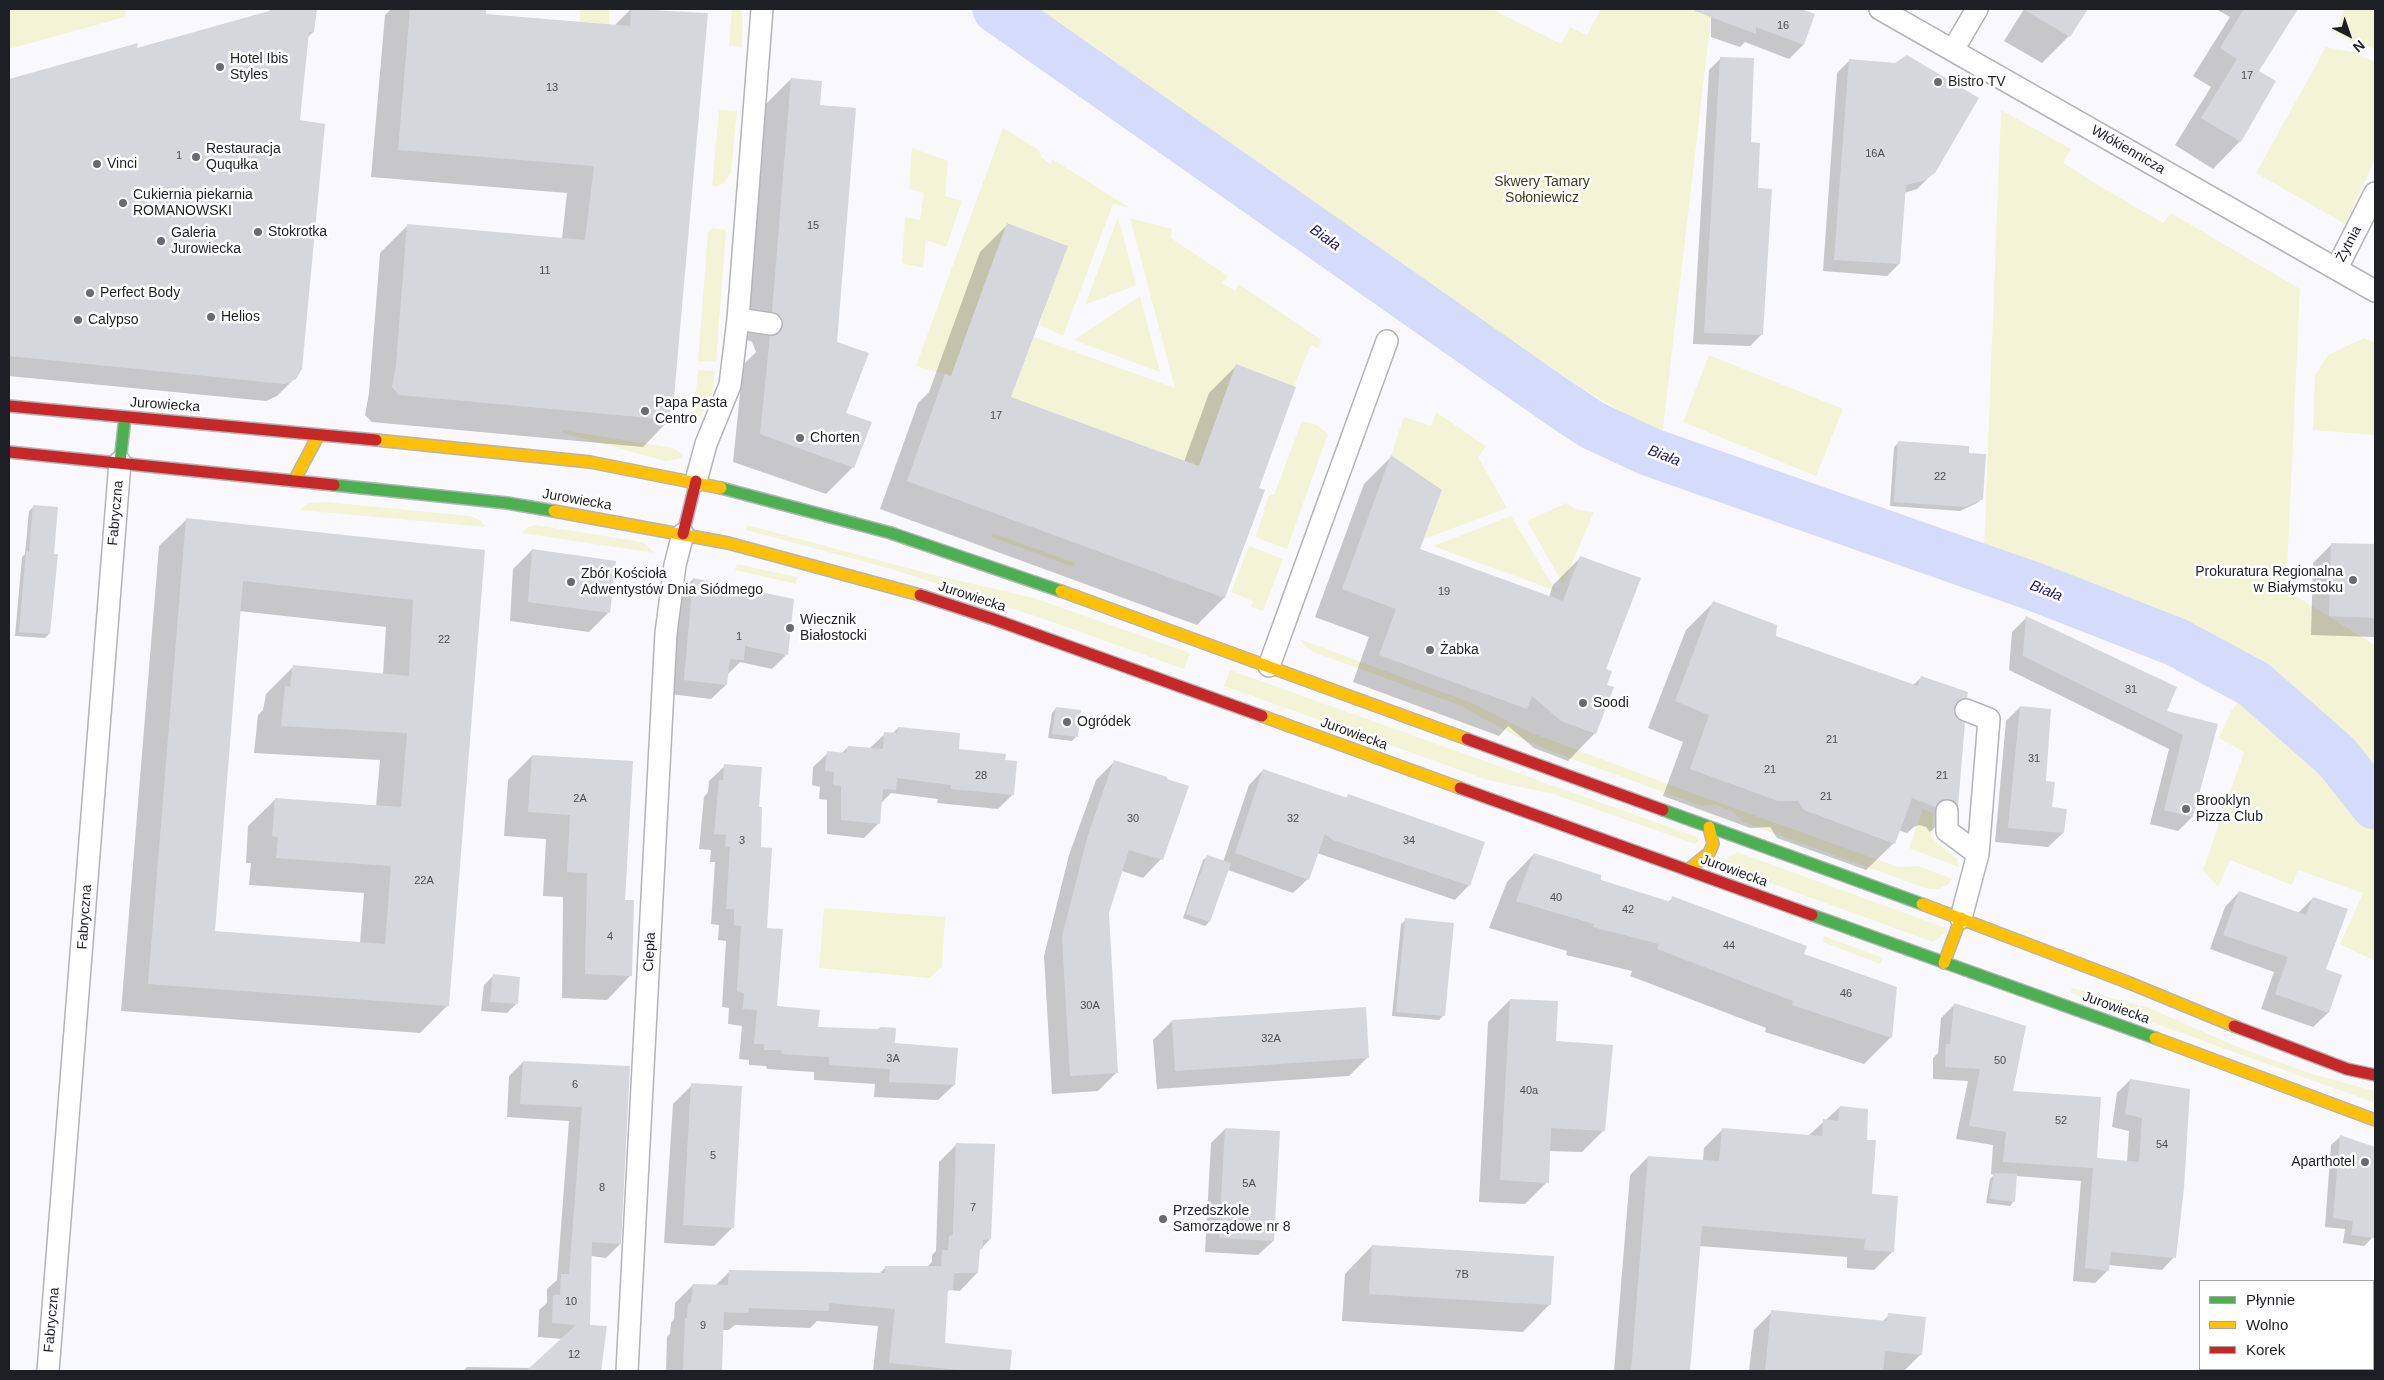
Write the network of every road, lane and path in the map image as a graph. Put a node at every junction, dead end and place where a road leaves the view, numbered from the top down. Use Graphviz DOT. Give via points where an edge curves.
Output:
graph roads {
  1 [pos="762,9"];
  2 [pos="1880,9"];
  3 [pos="1977,9"];
  4 [pos="1953,50"];
  5 [pos="2375,194"];
  6 [pos="2336,268"];
  7 [pos="2375,291"];
  8 [pos="738,319"];
  9 [pos="771,324"];
  10 [pos="1387,341"];
  11 [pos="9,406"];
  12 [pos="125,417"];
  13 [pos="318,436"];
  14 [pos="9,452"];
  15 [pos="120,462"];
  16 [pos="294,480"];
  17 [pos="696,481"];
  18 [pos="683,534"];
  19 [pos="1269,666"];
  20 [pos="1966,710"];
  21 [pos="1947,811"];
  22 [pos="1709,827"];
  23 [pos="1978,854"];
  24 [pos="1688,870"];
  25 [pos="1961,918"];
  26 [pos="1944,963"];
  27 [pos="2375,1075"];
  28 [pos="2375,1120"];
  29 [pos="48,1371"];
  30 [pos="627,1371"];
  1 -- 8 [label="street"];
  2 -- 4 [label="street, Włókiennicza"];
  3 -- 4 [label="street"];
  4 -- 6 [label="street, Włókiennicza"];
  5 -- 6 [label="street, Żytnia"];
  6 -- 7 [label="street, Włókiennicza"];
  8 -- 9 [label="street"];
  8 -- 17 [label="street" via="730,385 706,444"];
  10 -- 19 [label="street"];
  11 -- 12 [label="street, Jurowiecka"];
  12 -- 13 [label="street, Jurowiecka"];
  12 -- 15 [label="street"];
  13 -- 16 [label="street"];
  13 -- 17 [label="street, Jurowiecka" via="563,459"];
  14 -- 15 [label="street, Jurowiecka"];
  15 -- 16 [label="street, Jurowiecka"];
  15 -- 29 [label="street, Fabryczna"];
  16 -- 18 [label="street, Jurowiecka" via="507,503"];
  17 -- 18 [label="street"];
  17 -- 19 [label="street, Jurowiecka" via="891,533"];
  18 -- 24 [label="street, Jurowiecka" via="891,586 992,619"];
  18 -- 30 [label="street, Ciepła" via="675,565 666,633"];
  19 -- 22 [label="street, Jurowiecka"];
  20 -- 23 [label="street" via="1989,719"];
  21 -- 23 [label="street" via="1948,831"];
  22 -- 24 [label="street" via="1713,844 1709,853"];
  22 -- 25 [label="street, Jurowiecka"];
  23 -- 25 [label="street"];
  24 -- 26 [label="street, Jurowiecka"];
  25 -- 26 [label="street"];
  25 -- 27 [label="street, Jurowiecka" via="2288,1048 2347,1069"];
  26 -- 28 [label="street, Jurowiecka"];
}
